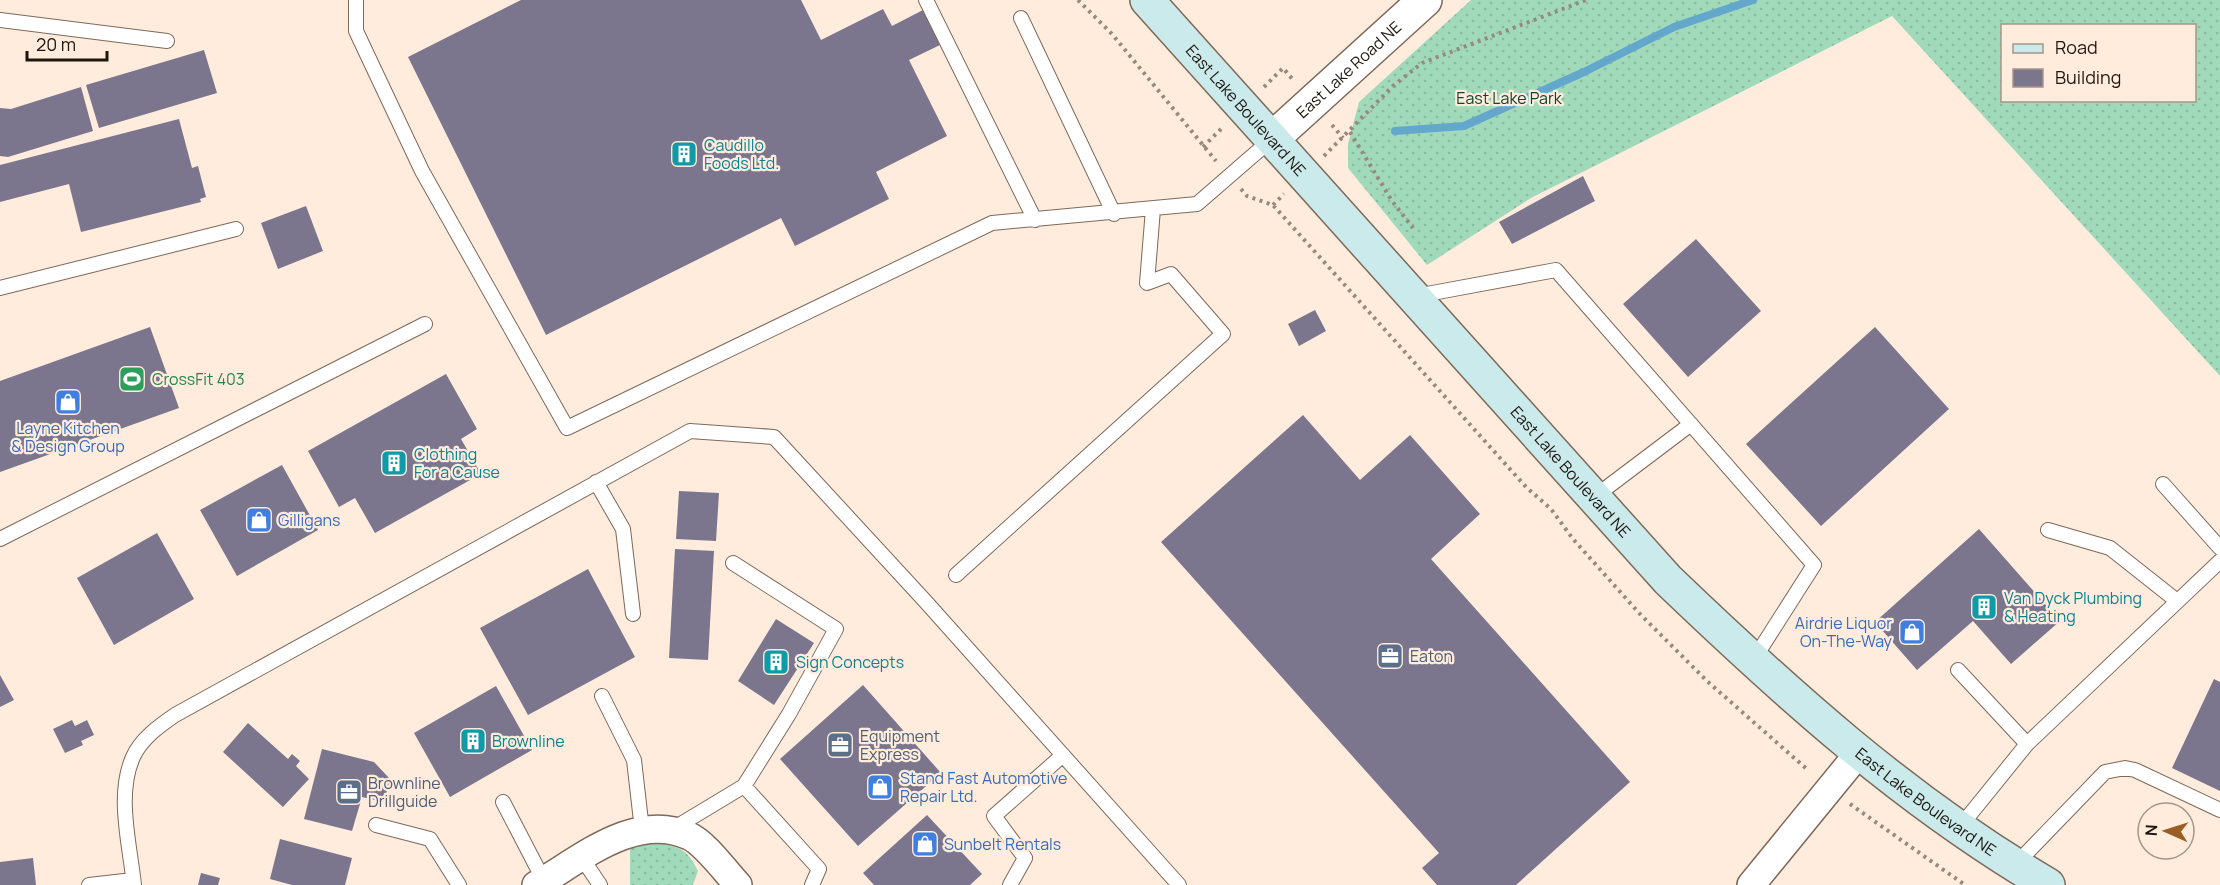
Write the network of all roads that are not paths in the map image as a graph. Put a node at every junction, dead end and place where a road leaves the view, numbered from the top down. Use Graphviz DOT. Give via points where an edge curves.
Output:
graph roads {
  1 [pos="356,0"];
  2 [pos="926,0"];
  3 [pos="1147,0"];
  4 [pos="1425,0"];
  5 [pos="1021,18"];
  6 [pos="0,20"];
  7 [pos="167,41"];
  8 [pos="1273,138"];
  9 [pos="1153,209"];
  10 [pos="1114,214"];
  11 [pos="1035,220"];
  12 [pos="236,229"];
  13 [pos="0,288"];
  14 [pos="1413,297"];
  15 [pos="425,324"];
  16 [pos="1691,424"];
  17 [pos="596,482"];
  18 [pos="2163,484"];
  19 [pos="1593,498"];
  20 [pos="2048,530"];
  21 [pos="0,539"];
  22 [pos="2220,548"];
  23 [pos="2220,561"];
  24 [pos="733,563"];
  25 [pos="956,575"];
  26 [pos="2177,601"];
  27 [pos="633,614"];
  28 [pos="1752,661"];
  29 [pos="1958,670"];
  30 [pos="602,696"];
  31 [pos="2027,744"];
  32 [pos="1858,754"];
  33 [pos="1063,755"];
  34 [pos="744,786"];
  35 [pos="503,802"];
  36 [pos="2220,810"];
  37 [pos="375,825"];
  38 [pos="1959,828"];
  39 [pos="642,830"];
  40 [pos="671,830"];
  41 [pos="582,858"];
  42 [pos="2015,866"];
  43 [pos="1759,882"];
  44 [pos="134,883"];
  45 [pos="540,883"];
  46 [pos="89,885"];
  47 [pos="459,885"];
  48 [pos="600,885"];
  49 [pos="738,885"];
  50 [pos="812,885"];
  51 [pos="1011,885"];
  52 [pos="1179,885"];
  53 [pos="2048,885"];
  1 -- 11 [label="lane" via="356,32 422,171 567,428 992,223"];
  2 -- 11 [label="lane"];
  3 -- 8 [label="main road, East Lake Boulevard NE"];
  4 -- 8 [label="street, East Lake Road NE"];
  5 -- 10 [label="lane"];
  6 -- 7 [label="lane"];
  8 -- 9 [label="lane" via="1197,204"];
  8 -- 14 [label="main road, East Lake Boulevard NE"];
  9 -- 10 [label="lane"];
  9 -- 25 [label="lane" via="1147,283 1171,274 1223,334"];
  10 -- 11 [label="lane"];
  12 -- 13 [label="lane"];
  14 -- 16 [label="lane" via="1556,270"];
  14 -- 19 [label="main road, East Lake Boulevard NE"];
  15 -- 21 [label="lane"];
  16 -- 19 [label="lane"];
  16 -- 28 [label="lane" via="1814,565"];
  17 -- 27 [label="lane" via="623,529"];
  17 -- 33 [label="lane" via="690,431 774,437"];
  17 -- 44 [label="lane" via="175,715 152,732 133,756 124,788"];
  18 -- 22 [label="lane"];
  19 -- 28 [label="main road, East Lake Boulevard NE" via="1668,580"];
  20 -- 26 [label="lane" via="2110,548"];
  23 -- 26 [label="lane"];
  24 -- 34 [label="lane" via="836,629"];
  26 -- 31 [label="lane"];
  28 -- 32 [label="main road, East Lake Boulevard NE"];
  29 -- 31 [label="lane"];
  30 -- 39 [label="lane" via="634,760"];
  31 -- 38 [label="lane"];
  32 -- 38 [label="main road, East Lake Boulevard NE"];
  32 -- 43 [label="street"];
  33 -- 51 [label="lane" via="994,816 1024,858"];
  33 -- 52 [label="lane"];
  34 -- 40 [label="lane"];
  34 -- 50 [label="lane" via="819,869"];
  35 -- 45 [label="lane"];
  36 -- 42 [label="lane" via="2135,770 2114,769 2105,772"];
  37 -- 47 [label="lane" via="430,839"];
  38 -- 42 [label="main road, East Lake Boulevard NE"];
  39 -- 40 [label="street"];
  39 -- 41 [label="street" via="633,830"];
  40 -- 49 [label="street" via="691,836"];
  41 -- 45 [label="street"];
  41 -- 48 [label="lane"];
  42 -- 53 [label="main road, East Lake Boulevard NE"];
  44 -- 46 [label="lane"];
}
